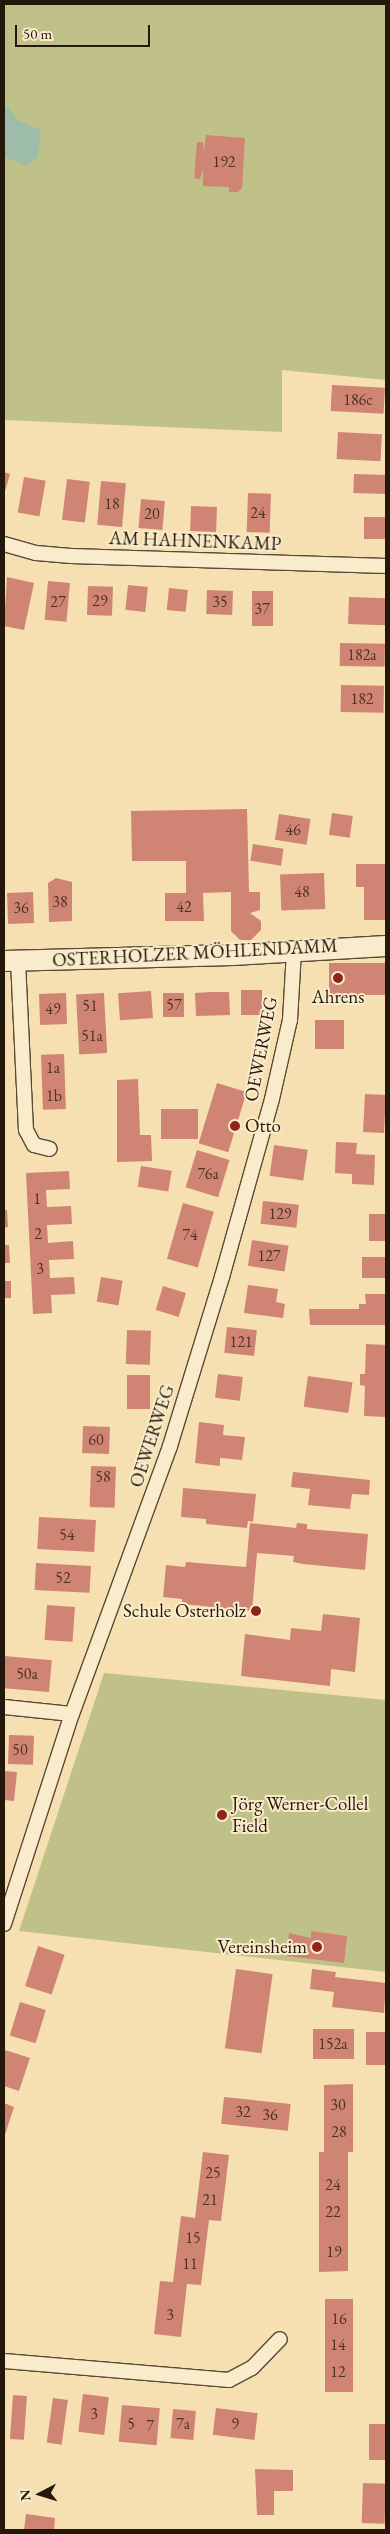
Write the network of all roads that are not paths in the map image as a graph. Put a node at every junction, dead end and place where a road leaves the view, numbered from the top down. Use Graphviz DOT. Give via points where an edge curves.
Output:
graph roads {
  1 [pos="4,544"];
  2 [pos="386,566"];
  3 [pos="386,946"];
  4 [pos="294,950"];
  5 [pos="11,961"];
  6 [pos="50,1149"];
  7 [pos="4,1707"];
  8 [pos="72,1714"];
  9 [pos="4,1924"];
  10 [pos="280,2339"];
  11 [pos="4,2361"];
  1 -- 2 [label="street, AM HAHNENKAMP" via="36,553 70,556"];
  3 -- 4 [label="main road, OSTERHOLZER MÖHLENDAMM"];
  4 -- 5 [label="main road, OSTERHOLZER MÖHLENDAMM" via="233,955"];
  4 -- 8 [label="street, OEWERWEG" via="290,1020 272,1099 222,1277 170,1446"];
  5 -- 6 [label="street" via="26,1130 34,1145"];
  7 -- 8 [label="street"];
  8 -- 9 [label="street, OEWERWEG"];
  10 -- 11 [label="street" via="252,2368 229,2380"];
}
